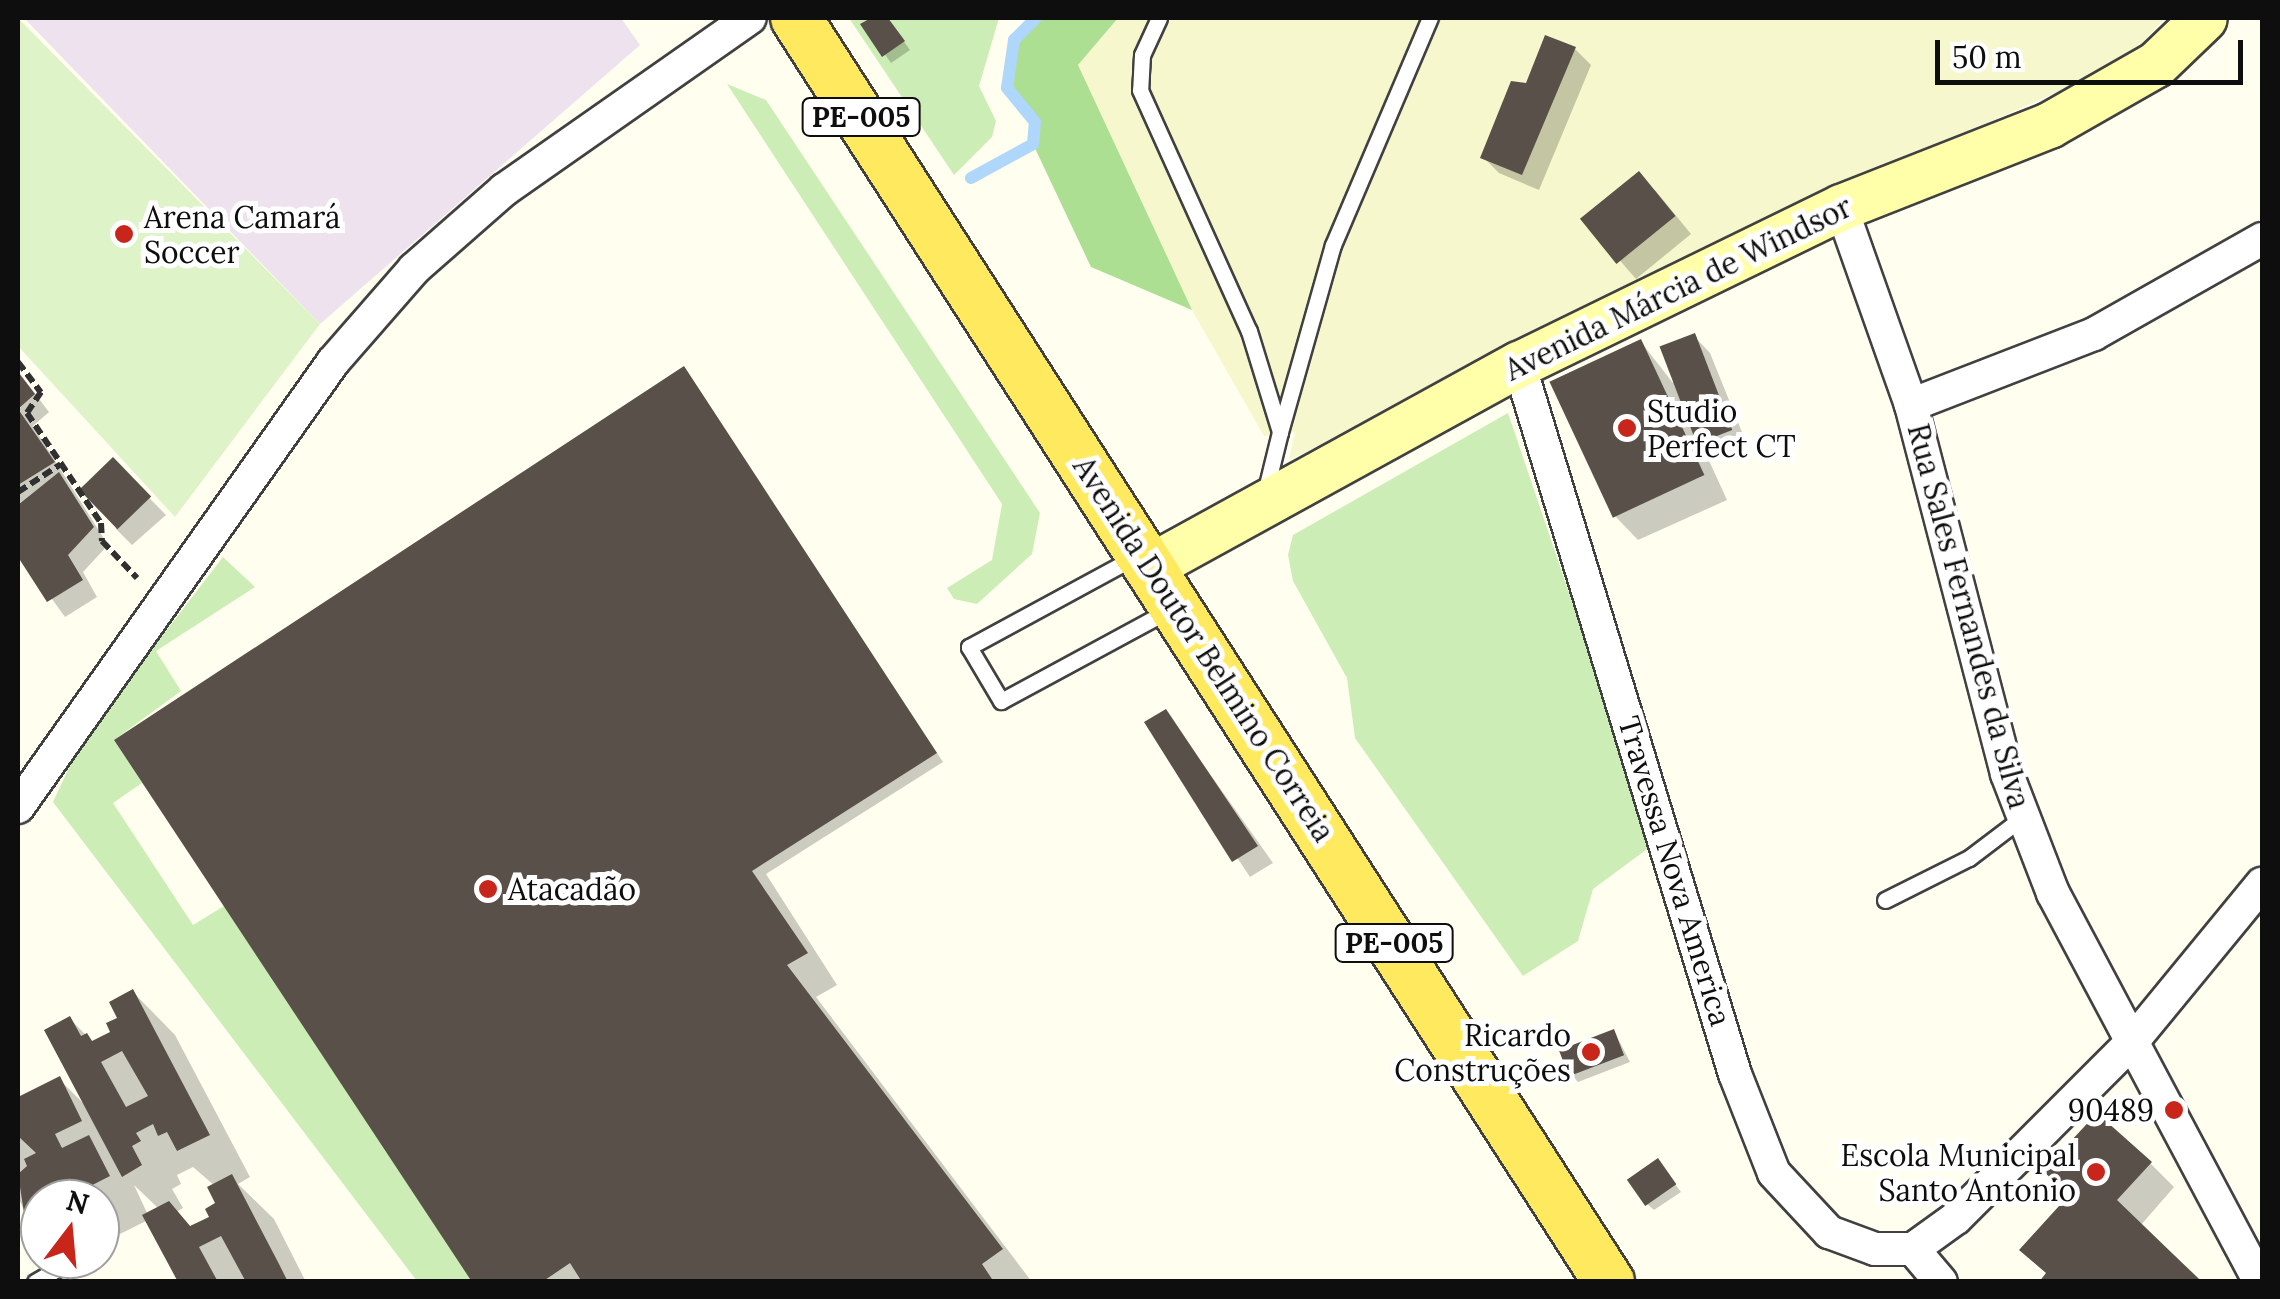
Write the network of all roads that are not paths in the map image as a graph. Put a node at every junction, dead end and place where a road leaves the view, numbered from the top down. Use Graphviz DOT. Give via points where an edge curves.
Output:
graph roads {
  1 [pos="750,18"];
  2 [pos="796,18"];
  3 [pos="1159,18"];
  4 [pos="1430,18"];
  5 [pos="2204,18"];
  6 [pos="1841,207"];
  7 [pos="2262,239"];
  8 [pos="1519,364"];
  9 [pos="1911,405"];
  10 [pos="1280,432"];
  11 [pos="1262,501"];
  12 [pos="1157,575"];
  13 [pos="18,807"];
  14 [pos="2023,817"];
  15 [pos="2262,884"];
  16 [pos="1885,900"];
  17 [pos="2132,1042"];
  18 [pos="1914,1249"];
  19 [pos="1609,1282"];
  20 [pos="1942,1282"];
  21 [pos="2260,1282"];
  1 -- 13 [label="street" via="504,190 414,269 333,362 158,600"];
  2 -- 12 [label="main road, Avenida Doutor Belmino Correia / PE-005"];
  3 -- 10 [label="lane" via="1142,54 1140,90 1249,331"];
  4 -- 10 [label="lane" via="1333,244"];
  5 -- 6 [label="street, Avenida Márcia de Windsor" via="2156,64 2049,125"];
  6 -- 8 [label="street, Avenida Márcia de Windsor"];
  6 -- 9 [label="street, Rua Sales Fernandes da Silva"];
  7 -- 9 [label="street" via="2094,334"];
  8 -- 11 [label="street, Avenida Márcia de Windsor"];
  8 -- 18 [label="street, Travessa Nova America" via="1735,1074 1774,1173 1829,1232 1876,1249"];
  9 -- 14 [label="street, Rua Sales Fernandes da Silva"];
  10 -- 11 [label="lane"];
  11 -- 12 [label="street, Avenida Márcia de Windsor"];
  12 -- 12 [label="lane" via="1002,700 969,647"];
  12 -- 19 [label="main road, Avenida Doutor Belmino Correia / PE-005"];
  14 -- 16 [label="lane" via="1970,858"];
  14 -- 17 [label="street, Rua Sales Fernandes da Silva" via="2053,894"];
  15 -- 17 [label="street"];
  17 -- 18 [label="street" via="1956,1218"];
  17 -- 21 [label="street, Rua Sales Fernandes da Silva"];
  18 -- 20 [label="street"];
}
